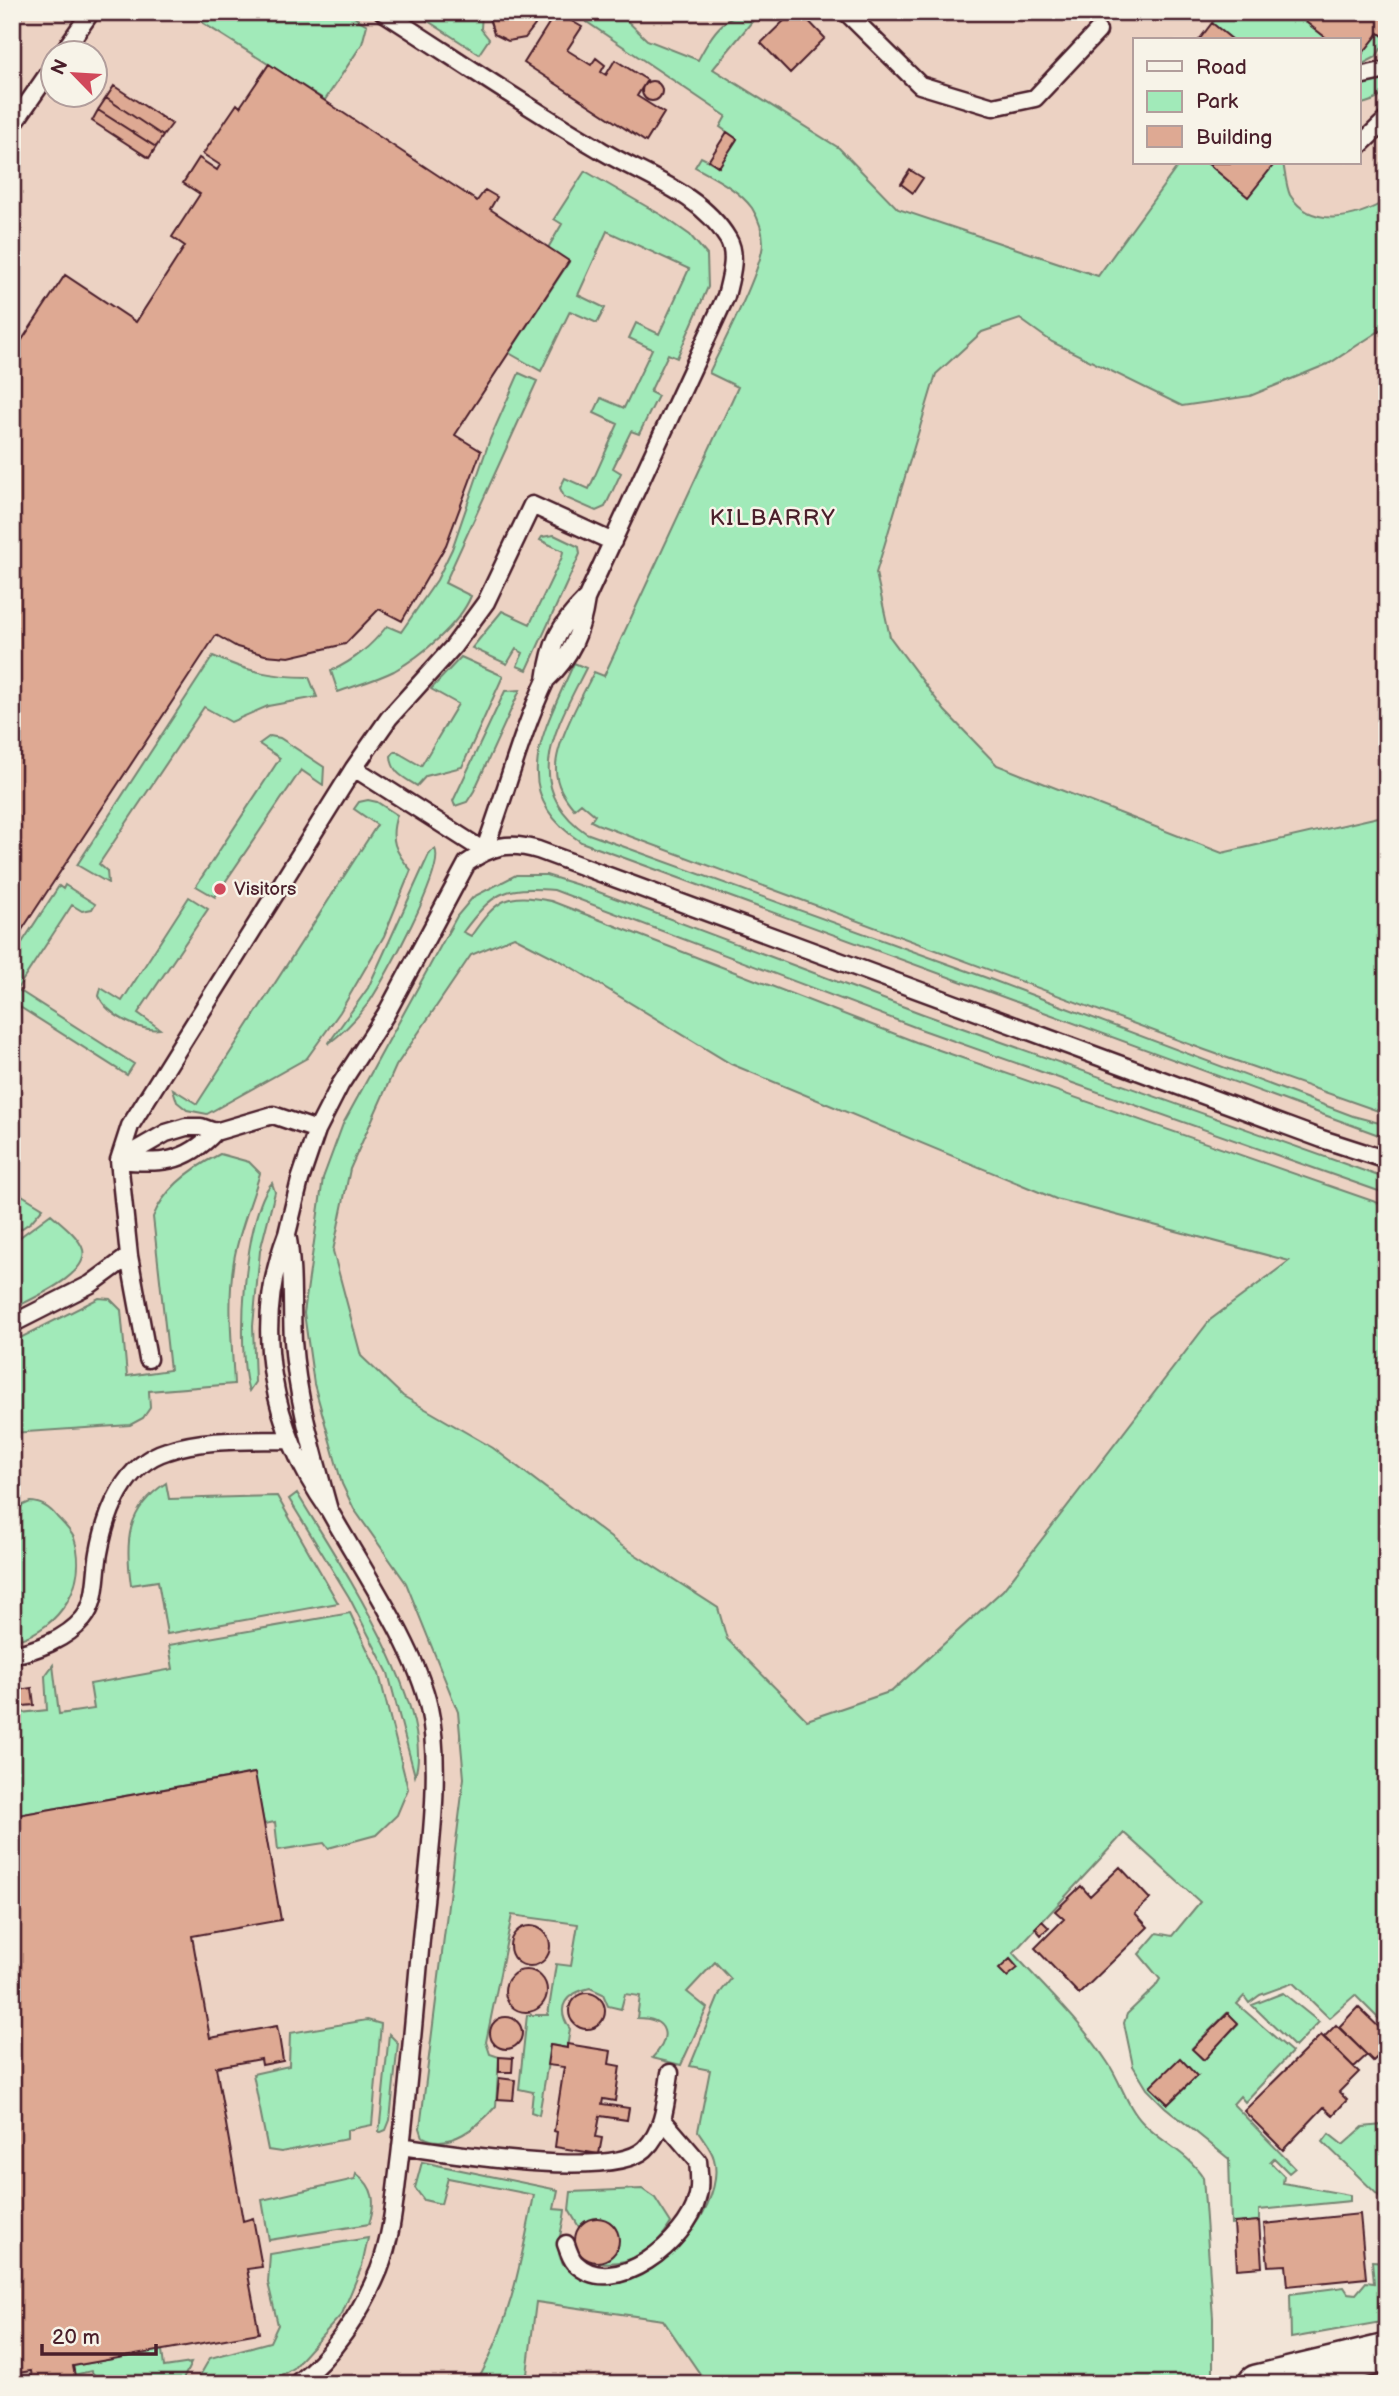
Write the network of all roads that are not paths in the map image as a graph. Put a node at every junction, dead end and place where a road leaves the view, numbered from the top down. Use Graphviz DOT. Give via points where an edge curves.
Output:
graph roads {
  1 [pos="91,12"];
  2 [pos="383,12"];
  3 [pos="846,12"];
  4 [pos="1098,31"];
  5 [pos="73,38"];
  6 [pos="1387,70"];
  7 [pos="1360,76"];
  8 [pos="38,88"];
  9 [pos="1387,119"];
  10 [pos="12,126"];
  11 [pos="1360,145"];
  12 [pos="613,542"];
  13 [pos="354,768"];
  14 [pos="484,851"];
  15 [pos="317,1130"];
  16 [pos="215,1132"];
  17 [pos="119,1160"];
  18 [pos="1387,1160"];
  19 [pos="287,1234"];
  20 [pos="129,1256"];
  21 [pos="12,1324"];
  22 [pos="148,1359"];
  23 [pos="289,1440"];
  24 [pos="329,1510"];
  25 [pos="12,1655"];
  26 [pos="670,2074"];
  27 [pos="662,2119"];
  28 [pos="401,2146"];
  29 [pos="565,2244"];
  30 [pos="1387,2353"];
  31 [pos="296,2384"];
  32 [pos="1258,2384"];
  1 -- 5 [label="lane"];
  2 -- 12 [label="lane" via="600,150 678,190 715,221 730,242 733,265 726,296"];
  3 -- 4 [label="lane" via="920,85 993,107 1035,98"];
  6 -- 7 [label="lane"];
  8 -- 10 [label="lane"];
  9 -- 11 [label="lane"];
  12 -- 13 [label="lane" via="532,505 486,601"];
  12 -- 14 [label="lane" via="586,600 574,644 563,664 546,680 515,755"];
  13 -- 14 [label="lane"];
  13 -- 17 [label="lane" via="153,1086 130,1126"];
  14 -- 15 [label="lane" via="467,863 453,886 386,1014"];
  14 -- 18 [label="lane" via="504,844 538,850"];
  15 -- 16 [label="lane" via="273,1115"];
  15 -- 19 [label="lane"];
  16 -- 17 [label="lane" via="193,1127 166,1133"];
  16 -- 17 [label="lane" via="202,1146 158,1164"];
  17 -- 20 [label="lane"];
  19 -- 23 [label="lane" via="271,1286 269,1339 274,1391"];
  19 -- 24 [label="lane" via="298,1387"];
  20 -- 21 [label="lane" via="90,1284"];
  20 -- 22 [label="lane"];
  23 -- 24 [label="lane"];
  23 -- 25 [label="lane" via="212,1443 165,1451 137,1470 119,1492 106,1521 95,1593 83,1619 34,1651"];
  24 -- 28 [label="lane" via="413,1661 429,1708 434,1761 430,1832"];
  26 -- 27 [label="lane"];
  27 -- 28 [label="lane" via="643,2151 603,2163"];
  27 -- 29 [label="lane" via="698,2161 698,2199 690,2218 666,2247 636,2268 616,2274 592,2273 575,2263"];
  28 -- 31 [label="lane" via="391,2227 379,2268 359,2312 335,2345"];
  30 -- 32 [label="street"];
}
